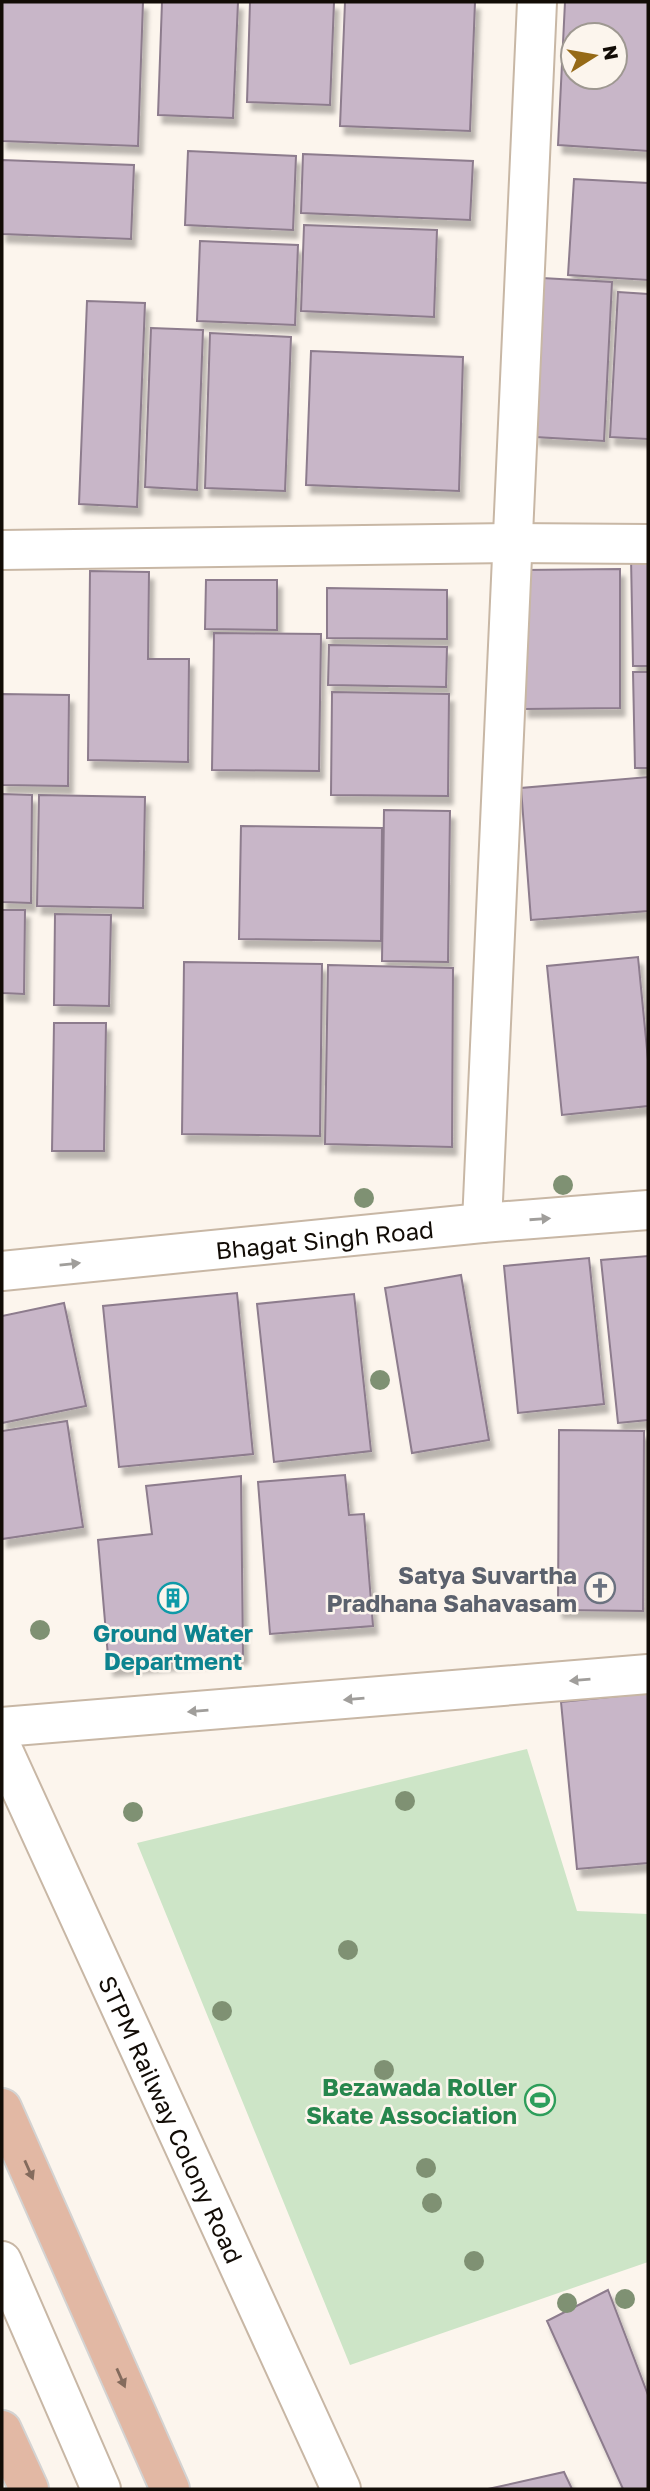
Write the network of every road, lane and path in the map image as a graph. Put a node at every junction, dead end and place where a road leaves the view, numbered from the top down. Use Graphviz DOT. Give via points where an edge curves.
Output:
graph roads {
  1 [pos="537,2"];
  2 [pos="511,543"];
  3 [pos="648,544"];
  4 [pos="2,550"];
  5 [pos="648,1210"];
  6 [pos="482,1223"];
  7 [pos="2,1271"];
  8 [pos="648,1674"];
  9 [pos="2,1727"];
  10 [pos="2,1748"];
  11 [pos="2,2108"];
  12 [pos="2,2261"];
  13 [pos="2,2430"];
  14 [pos="29,2489"];
  15 [pos="101,2489"];
  16 [pos="170,2489"];
  17 [pos="341,2489"];
  1 -- 2 [label="street"];
  2 -- 3 [label="street"];
  2 -- 4 [label="street"];
  2 -- 6 [label="street"];
  6 -- 5 [label="street, Bhagat Singh Road, one-way"];
  7 -- 6 [label="street, Bhagat Singh Road, one-way"];
  8 -- 9 [label="street, one-way"];
  10 -- 17 [label="street, STPM Railway Colony Road"];
  11 -- 16 [label="main road, one-way"];
  12 -- 15 [label="street"];
  13 -- 14 [label="main road"];
}
